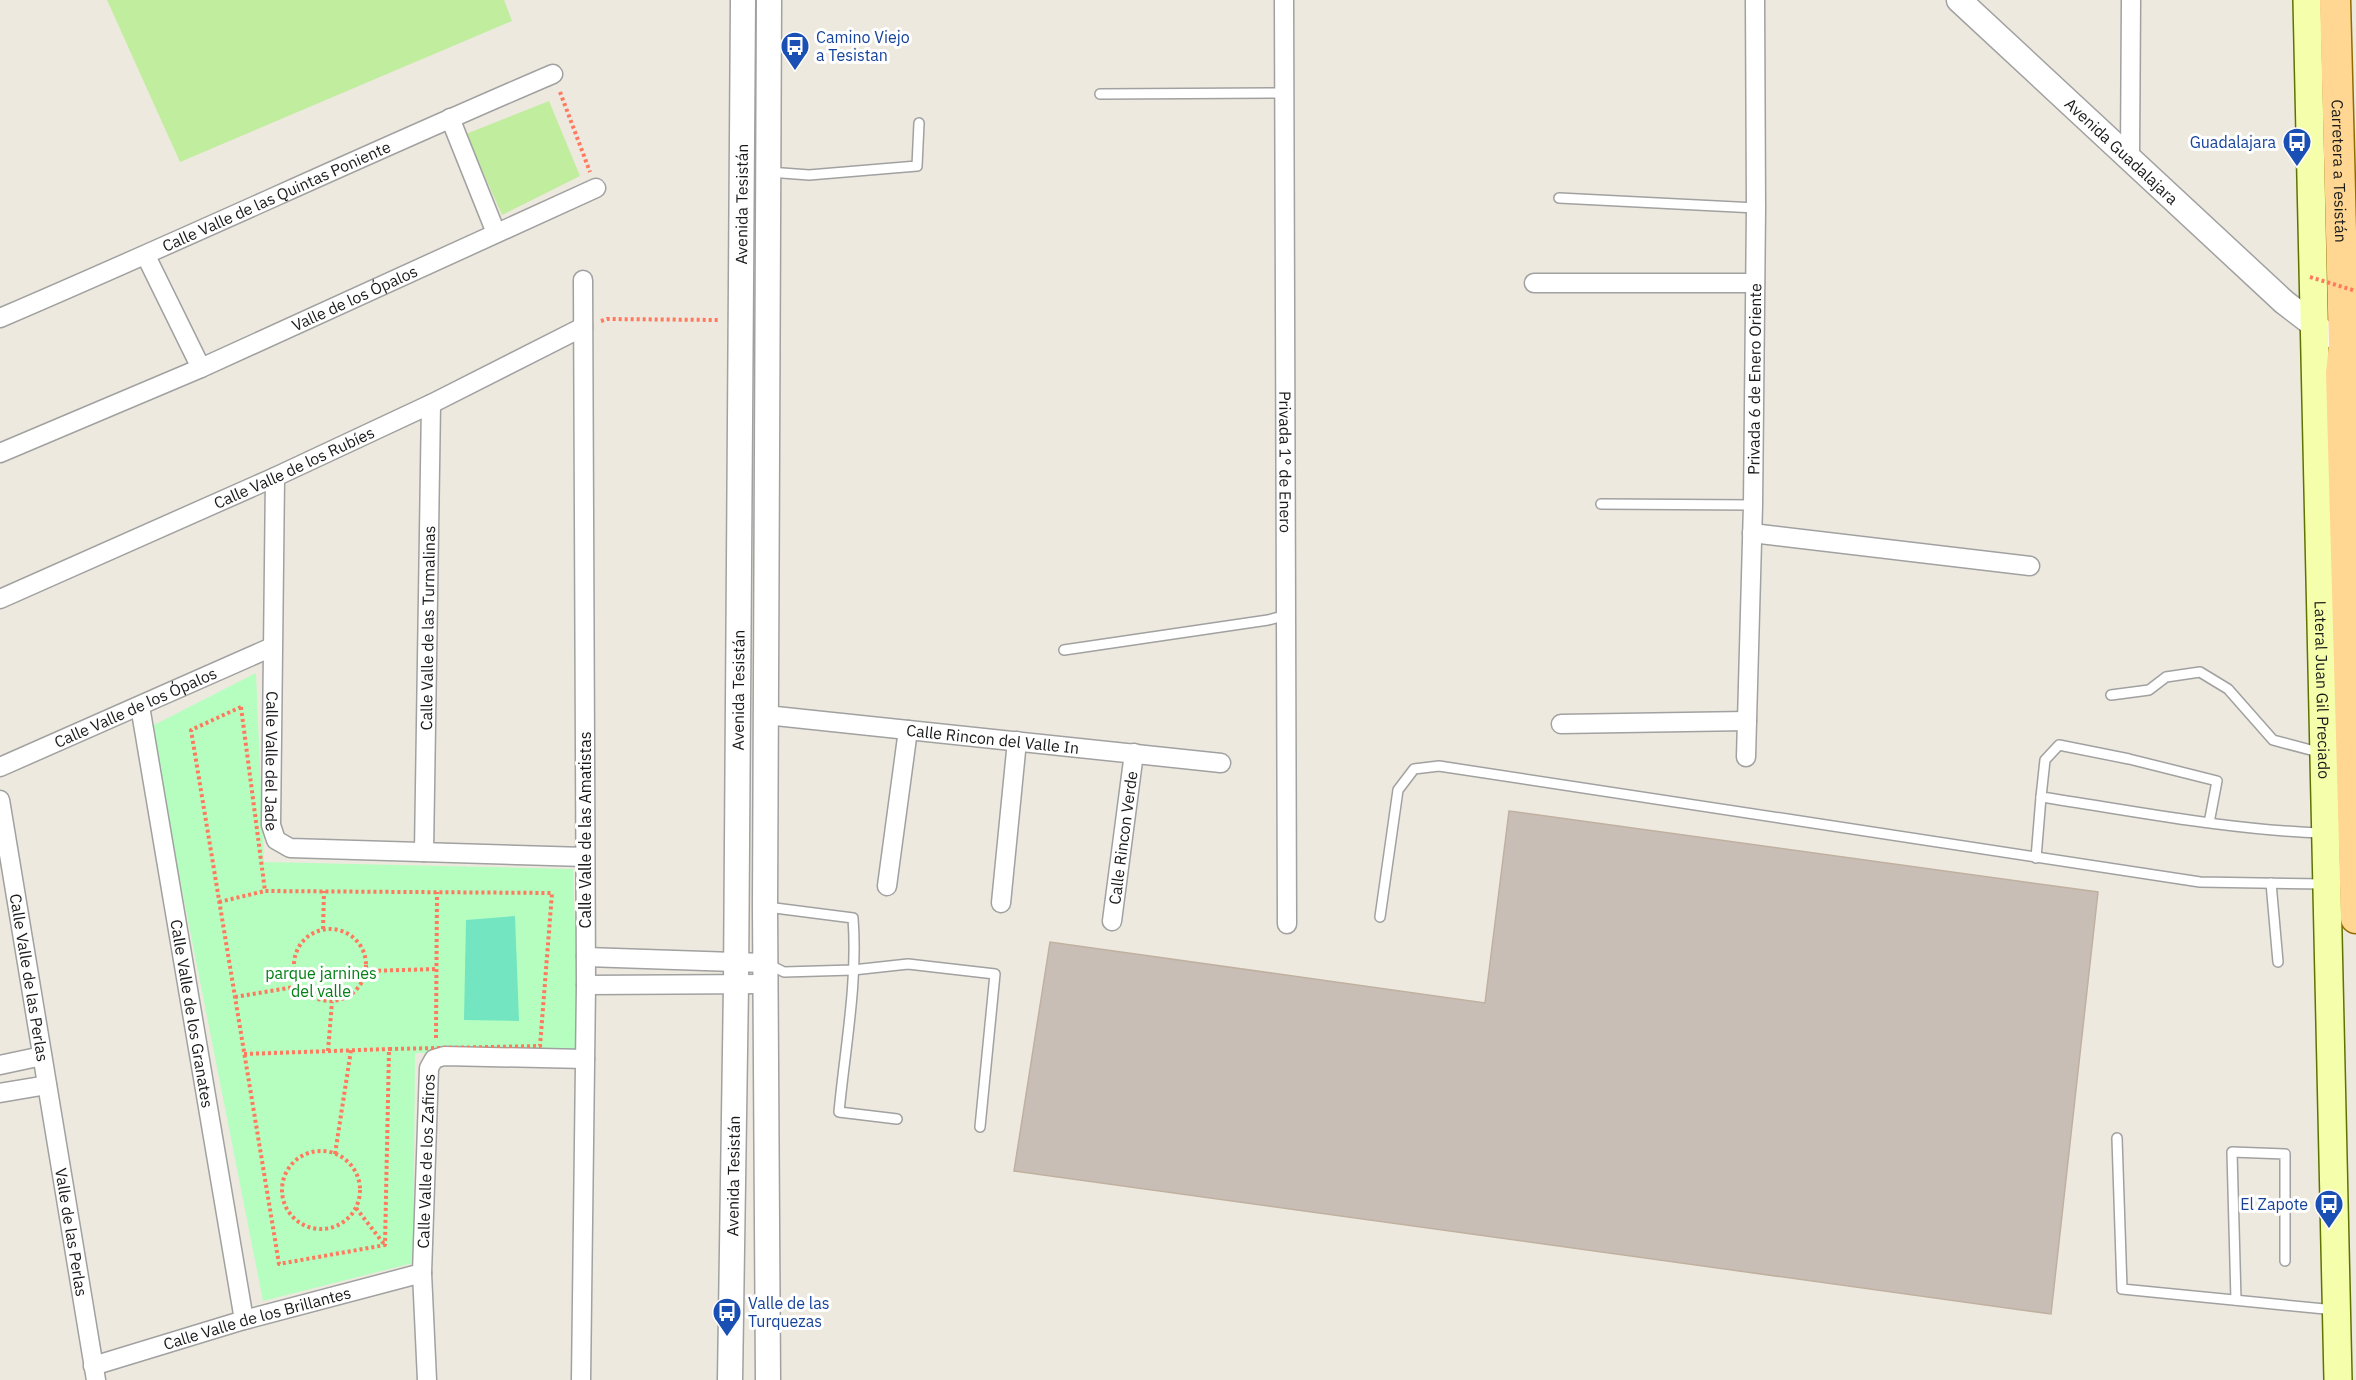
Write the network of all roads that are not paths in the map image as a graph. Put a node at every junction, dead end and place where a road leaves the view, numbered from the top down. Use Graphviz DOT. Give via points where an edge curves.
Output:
graph roads {
  1 [pos="743,0"];
  2 [pos="769,0"];
  3 [pos="1284,0"];
  4 [pos="1755,0"];
  5 [pos="1959,0"];
  6 [pos="2131,0"];
  7 [pos="2307,0"];
  8 [pos="2335,0"];
  9 [pos="553,74"];
  10 [pos="1285,93"];
  11 [pos="1100,94"];
  12 [pos="450,118"];
  13 [pos="919,123"];
  14 [pos="2130,157"];
  15 [pos="769,172"];
  16 [pos="596,188"];
  17 [pos="1558,198"];
  18 [pos="1756,208"];
  19 [pos="496,233"];
  20 [pos="146,256"];
  21 [pos="584,280"];
  22 [pos="1534,283"];
  23 [pos="1755,283"];
  24 [pos="0,318"];
  25 [pos="583,327"];
  26 [pos="2338,356"];
  27 [pos="201,368"];
  28 [pos="431,404"];
  29 [pos="0,453"];
  30 [pos="276,477"];
  31 [pos="1601,504"];
  32 [pos="1753,505"];
  33 [pos="1752,533"];
  34 [pos="2030,566"];
  35 [pos="0,599"];
  36 [pos="1287,615"];
  37 [pos="272,647"];
  38 [pos="1064,650"];
  39 [pos="2111,695"];
  40 [pos="140,706"];
  41 [pos="766,715"];
  42 [pos="1746,721"];
  43 [pos="1561,724"];
  44 [pos="908,730"];
  45 [pos="1017,741"];
  46 [pos="1134,753"];
  47 [pos="2325,754"];
  48 [pos="1746,757"];
  49 [pos="1221,763"];
  50 [pos="0,767"];
  51 [pos="2041,797"];
  52 [pos="0,800"];
  53 [pos="2209,823"];
  54 [pos="2343,836"];
  55 [pos="424,852"];
  56 [pos="585,857"];
  57 [pos="2036,858"];
  58 [pos="2271,884"];
  59 [pos="2344,884"];
  60 [pos="887,886"];
  61 [pos="1001,903"];
  62 [pos="765,907"];
  63 [pos="1380,917"];
  64 [pos="2356,918"];
  65 [pos="1112,921"];
  66 [pos="1287,924"];
  67 [pos="586,957"];
  68 [pos="736,961"];
  69 [pos="2278,962"];
  70 [pos="853,970"];
  71 [pos="772,973"];
  72 [pos="586,985"];
  73 [pos="736,985"];
  74 [pos="42,1056"];
  75 [pos="585,1059"];
  76 [pos="0,1065"];
  77 [pos="47,1085"];
  78 [pos="0,1093"];
  79 [pos="897,1119"];
  80 [pos="980,1128"];
  81 [pos="2117,1138"];
  82 [pos="2285,1261"];
  83 [pos="422,1273"];
  84 [pos="2236,1300"];
  85 [pos="2337,1311"];
  86 [pos="244,1320"];
  87 [pos="94,1373"];
  88 [pos="427,1380"];
  89 [pos="581,1380"];
  90 [pos="730,1380"];
  91 [pos="768,1380"];
  92 [pos="2338,1380"];
  1 -- 68 [label="street, Avenida Tesistán"];
  2 -- 15 [label="street, Avenida Tesistán"];
  3 -- 10 [label="street, Privada 1° de Enero"];
  4 -- 18 [label="street, Privada 6 de Enero Oriente"];
  5 -- 14 [label="street, Avenida Guadalajara"];
  6 -- 14 [label="street"];
  7 -- 26 [label="main road, Lateral Juan Gil Preciado"];
  8 -- 26 [label="main road, Carretera a Tesistán"];
  9 -- 12 [label="street, Calle Valle de las Quintas Poniente"];
  10 -- 11 [label="lane"];
  10 -- 36 [label="street, Privada 1° de Enero"];
  12 -- 19 [label="street"];
  12 -- 20 [label="street, Calle Valle de las Quintas Poniente"];
  13 -- 15 [label="lane" via="917,166 809,174"];
  14 -- 26 [label="street, Avenida Guadalajara"];
  15 -- 41 [label="street, Avenida Tesistán"];
  16 -- 19 [label="street, Valle de los Ópalos"];
  17 -- 18 [label="lane"];
  18 -- 23 [label="street, Privada 6 de Enero Oriente"];
  19 -- 27 [label="street, Valle de los Ópalos"];
  20 -- 24 [label="street, Calle Valle de las Quintas Poniente"];
  20 -- 27 [label="street"];
  21 -- 25 [label="street, Calle Valle de las Amatistas"];
  22 -- 23 [label="street"];
  23 -- 32 [label="street, Privada 6 de Enero Oriente"];
  25 -- 28 [label="street, Calle Valle de los Rubíes"];
  25 -- 56 [label="street, Calle Valle de las Amatistas"];
  26 -- 47 [label="main road, Lateral Juan Gil Preciado"];
  26 -- 54 [label="main road, Carretera a Tesistán"];
  27 -- 29 [label="street, Valle de los Ópalos"];
  28 -- 30 [label="street, Calle Valle de los Rubíes"];
  28 -- 55 [label="street, Calle Valle de las Turmalinas"];
  30 -- 35 [label="street, Calle Valle de los Rubíes"];
  30 -- 37 [label="street, Calle Valle del Jade"];
  31 -- 32 [label="lane"];
  32 -- 33 [label="street, Privada 6 de Enero Oriente"];
  33 -- 34 [label="street"];
  33 -- 42 [label="street, Privada 6 de Enero Oriente"];
  36 -- 38 [label="lane"];
  36 -- 66 [label="street, Privada 1° de Enero"];
  37 -- 40 [label="street, Calle Valle de los Ópalos"];
  37 -- 55 [label="street, Calle Valle del Jade" via="271,825 276,840 290,848"];
  39 -- 47 [label="lane" via="2149,690 2166,677 2200,672 2228,689 2273,740"];
  40 -- 50 [label="street, Calle Valle de los Ópalos"];
  40 -- 86 [label="street, Calle Valle de los Granates"];
  41 -- 44 [label="street, Calle Rincon del Valle In"];
  41 -- 62 [label="street, Avenida Tesistán"];
  42 -- 43 [label="street"];
  42 -- 48 [label="street, Privada 6 de Enero Oriente"];
  44 -- 45 [label="street, Calle Rincon del Valle In"];
  44 -- 60 [label="street"];
  45 -- 46 [label="street, Calle Rincon del Valle In"];
  45 -- 61 [label="street"];
  46 -- 49 [label="street, Calle Rincon del Valle In"];
  46 -- 65 [label="street, Calle Rincon Verde"];
  47 -- 54 [label="main road, Lateral Juan Gil Preciado"];
  51 -- 53 [label="lane"];
  51 -- 53 [label="lane" via="2045,760 2059,745 2217,781"];
  51 -- 57 [label="lane"];
  52 -- 74 [label="street, Calle Valle de las Perlas"];
  53 -- 54 [label="lane"];
  54 -- 59 [label="main road, Carretera a Tesistán"];
  55 -- 56 [label="street, Calle Valle del Jade"];
  56 -- 67 [label="street, Calle Valle de las Amatistas"];
  57 -- 58 [label="lane" via="2200,882"];
  57 -- 63 [label="lane" via="1439,766 1414,769 1398,790"];
  58 -- 59 [label="lane"];
  58 -- 69 [label="lane"];
  59 -- 64 [label="main road, Carretera a Tesistán"];
  59 -- 85 [label="main road"];
  62 -- 70 [label="lane" via="853,918"];
  62 -- 71 [label="street, Avenida Tesistán"];
  67 -- 68 [label="street"];
  67 -- 72 [label="street, Calle Valle de las Amatistas"];
  68 -- 71 [label="street"];
  68 -- 73 [label="street, Avenida Tesistán"];
  70 -- 71 [label="lane"];
  70 -- 79 [label="lane" via="838,1112"];
  70 -- 80 [label="lane" via="908,964 995,974"];
  71 -- 73 [label="street"];
  71 -- 91 [label="street, Avenida Tesistán"];
  72 -- 73 [label="street"];
  72 -- 75 [label="street, Calle Valle de las Amatistas"];
  73 -- 90 [label="street, Avenida Tesistán"];
  74 -- 76 [label="street"];
  74 -- 77 [label="street, Calle Valle de las Perlas"];
  75 -- 83 [label="street, Calle Valle de los Zafiros" via="434,1059 429,1068"];
  75 -- 89 [label="street, Calle Valle de las Amatistas"];
  77 -- 78 [label="street"];
  77 -- 87 [label="street, Valle de las Perlas"];
  81 -- 84 [label="lane" via="2122,1289"];
  82 -- 84 [label="lane" via="2284,1154 2232,1152"];
  83 -- 86 [label="street, Calle Valle de los Brillantes"];
  83 -- 88 [label="street, Calle Valle de los Zafiros"];
  84 -- 85 [label="lane"];
  85 -- 92 [label="main road"];
  86 -- 87 [label="street, Calle Valle de los Brillantes"];
}
